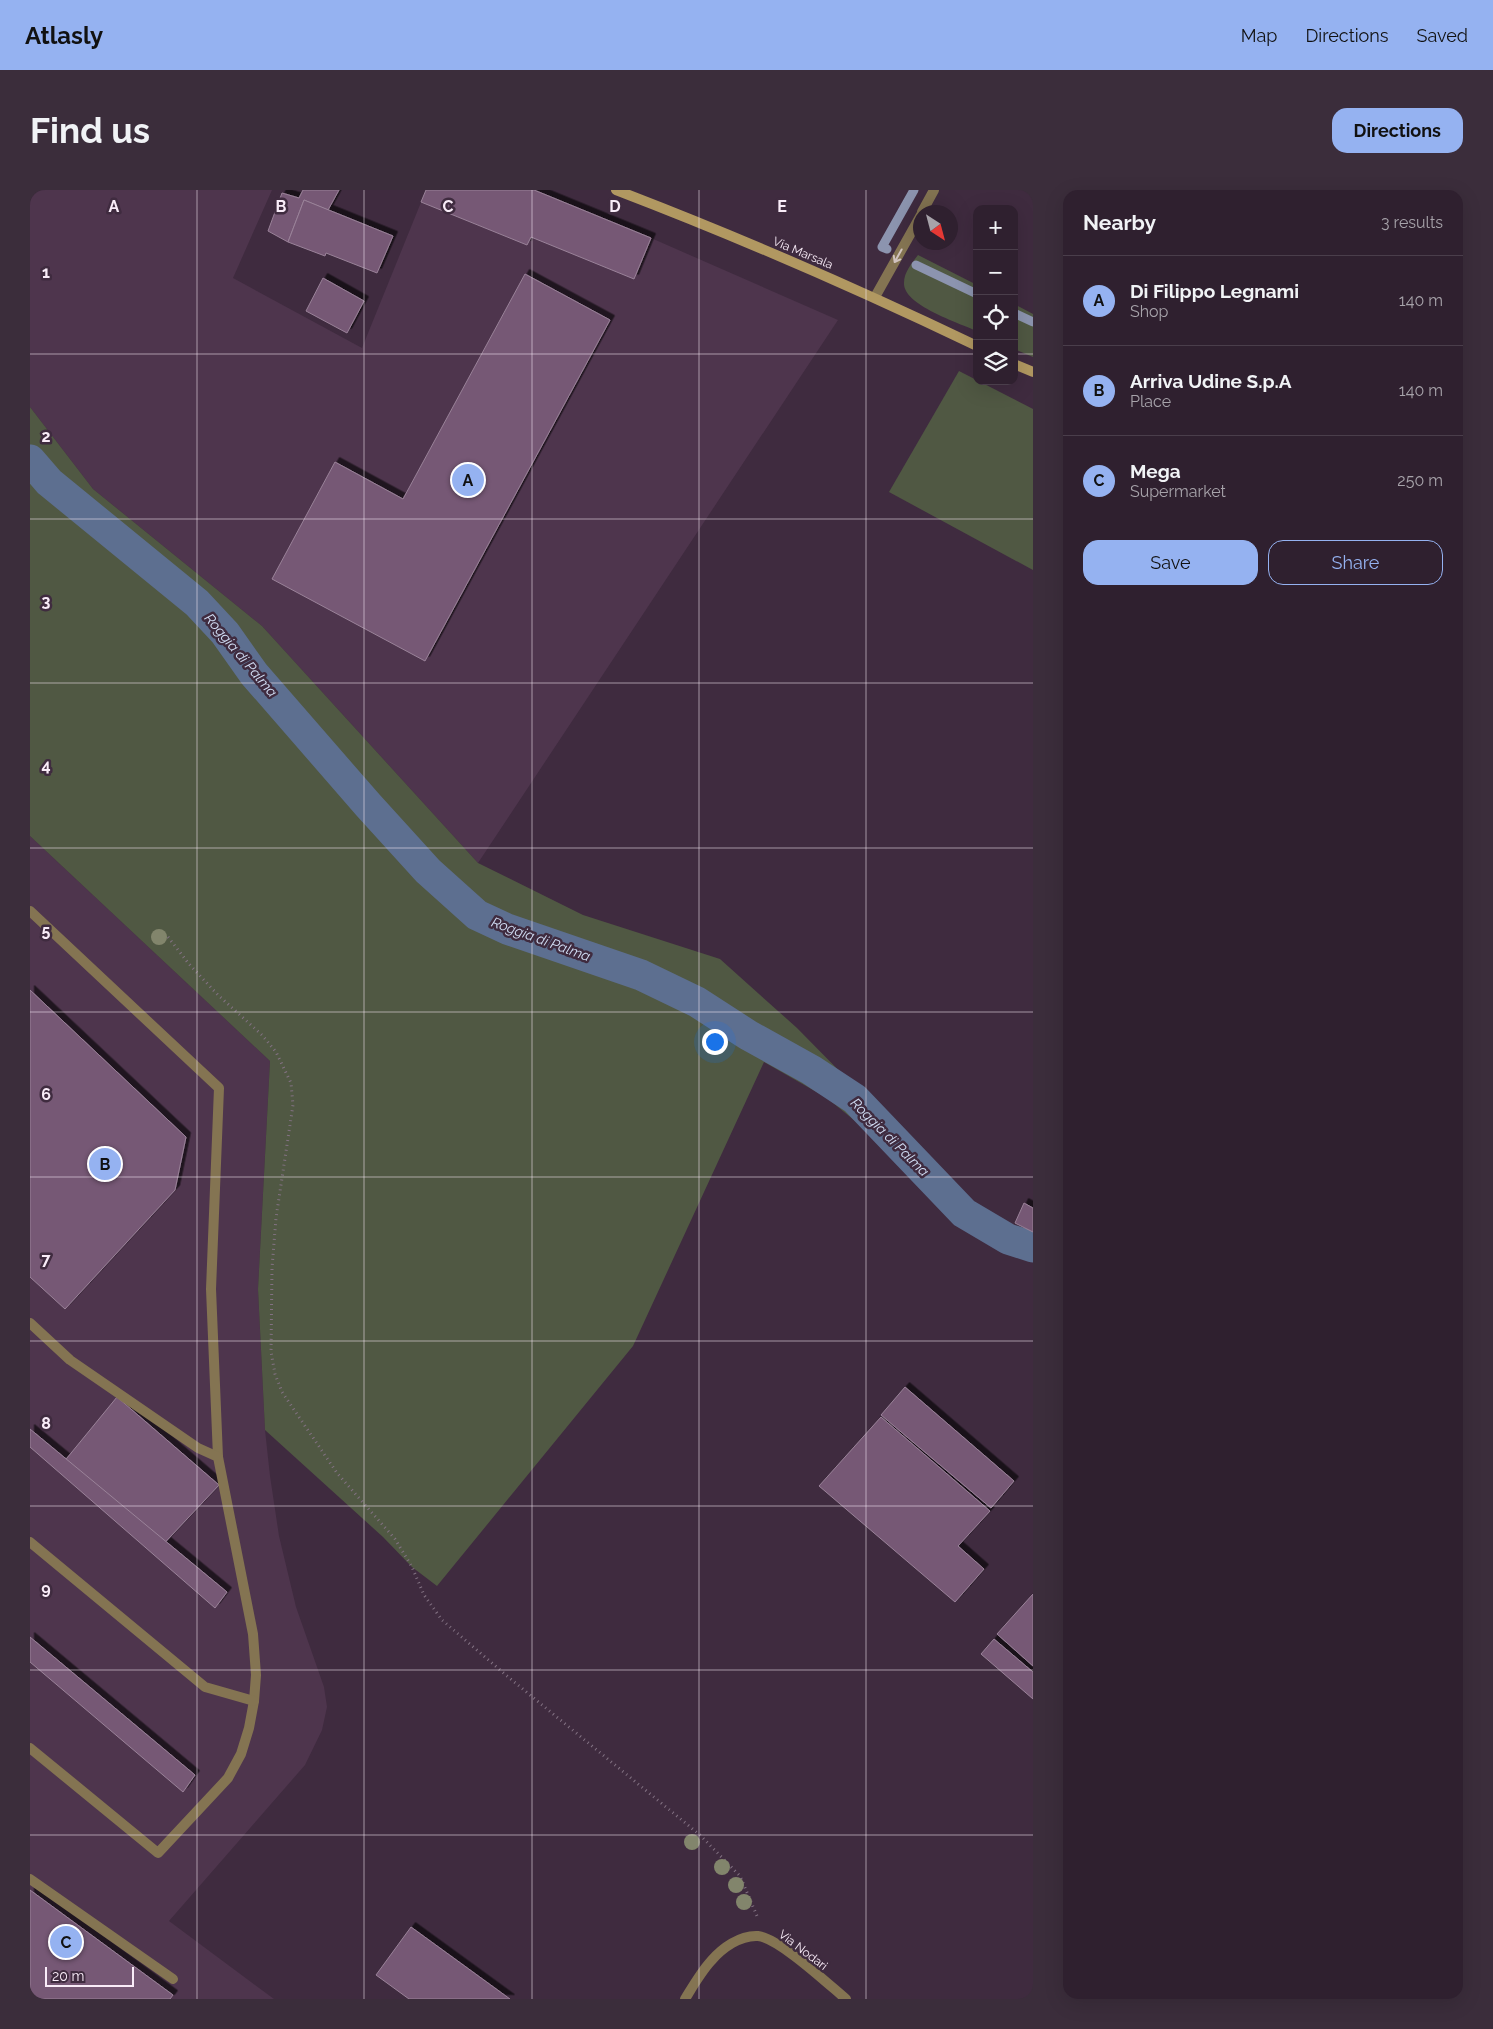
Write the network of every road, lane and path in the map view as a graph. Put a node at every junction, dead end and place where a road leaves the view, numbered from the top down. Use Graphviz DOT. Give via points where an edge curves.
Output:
graph roads {
  1 [pos="616,190"];
  2 [pos="934,190"];
  3 [pos="926,205"];
  4 [pos="913,228"];
  5 [pos="875,297"];
  6 [pos="973,344"];
  7 [pos="1018,366"];
  8 [pos="1033,372"];
  9 [pos="30,911"];
  10 [pos="168,937"];
  11 [pos="30,1323"];
  12 [pos="218,1457"];
  13 [pos="30,1542"];
  14 [pos="254,1701"];
  15 [pos="30,1748"];
  16 [pos="30,1879"];
  17 [pos="760,1936"];
  18 [pos="173,1979"];
  19 [pos="685,1999"];
  20 [pos="846,1999"];
  1 -- 5 [label="street, Via Marsala"];
  2 -- 3 [label="street"];
  4 -- 5 [label="street, one-way"];
  5 -- 6 [label="street, Via Marsala"];
  7 -- 8 [label="street"];
  9 -- 12 [label="street" via="219,1088 211,1289"];
  10 -- 17 [label="path" via="218,995 262,1035 276,1052 290,1083 293,1104 272,1268 271,1352 282,1392 338,1473 395,1539 424,1595 442,1620 668,1807 726,1860 747,1890"];
  11 -- 12 [label="street" via="70,1360 198,1448"];
  12 -- 14 [label="street" via="253,1634"];
  13 -- 14 [label="street" via="205,1687"];
  14 -- 15 [label="street" via="241,1754 228,1778 158,1853"];
  16 -- 18 [label="street"];
  17 -- 19 [label="street, Via Nodari" via="749,1936 725,1948 712,1959"];
  17 -- 20 [label="street, Via Nodari" via="793,1956"];
}
